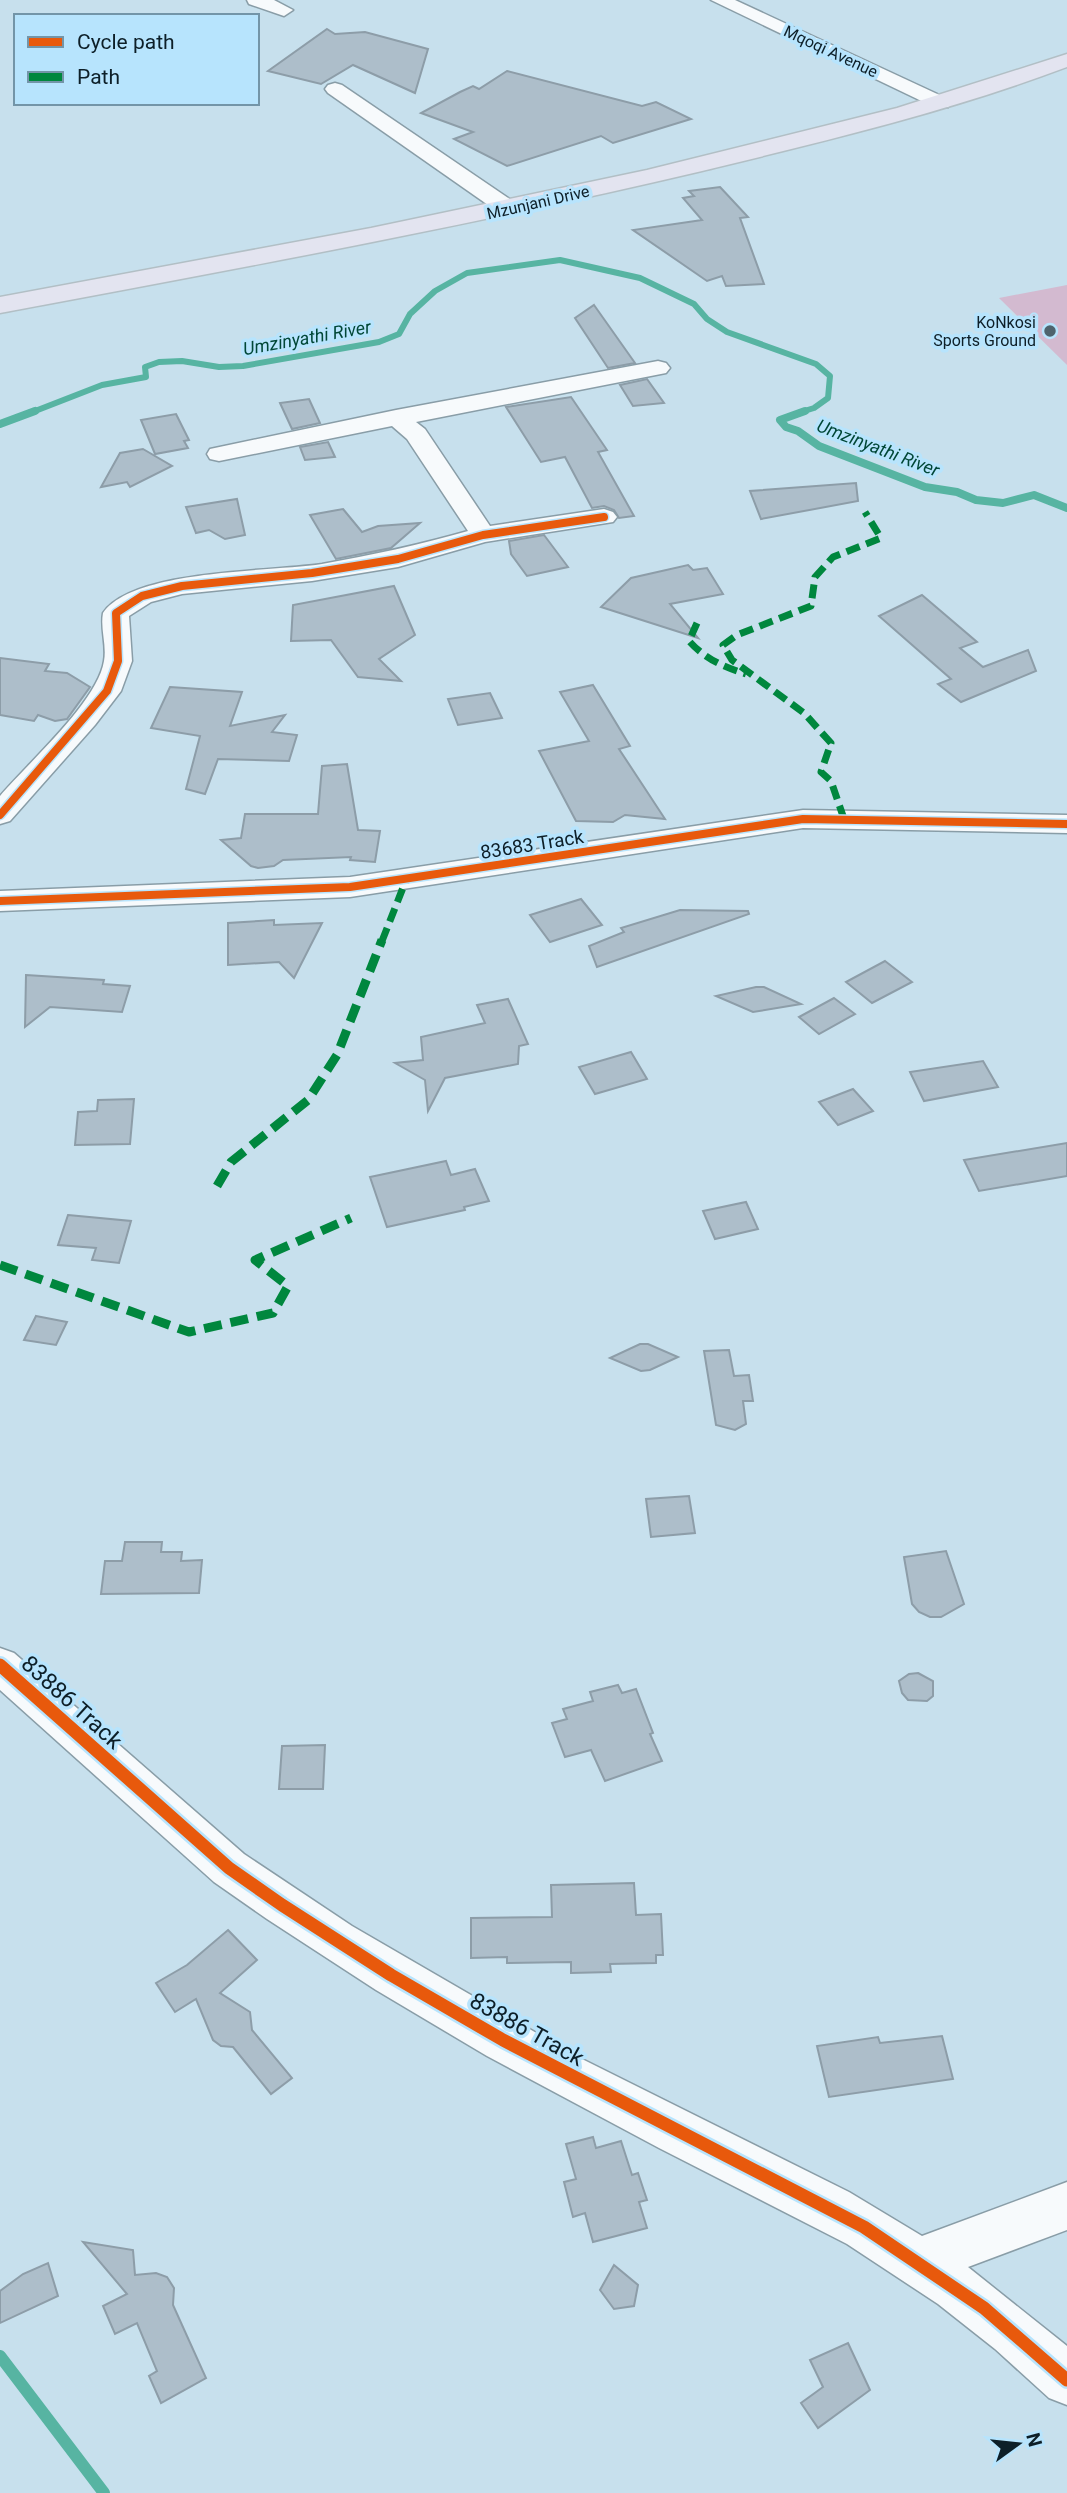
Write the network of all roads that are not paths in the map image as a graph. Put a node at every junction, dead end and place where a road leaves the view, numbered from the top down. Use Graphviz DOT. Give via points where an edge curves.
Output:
graph roads {
  1 [pos="256,0"];
  2 [pos="720,0"];
  3 [pos="284,10"];
  4 [pos="1067,60"];
  5 [pos="335,89"];
  6 [pos="941,103"];
  7 [pos="509,209"];
  8 [pos="0,305"];
  9 [pos="658,368"];
  10 [pos="396,417"];
  11 [pos="219,454"];
  12 [pos="604,517"];
  13 [pos="484,535"];
  14 [pos="0,816"];
  15 [pos="1067,824"];
  16 [pos="0,901"];
  17 [pos="0,1665"];
  18 [pos="1067,2206"];
  19 [pos="919,2261"];
  20 [pos="1067,2379"];
  1 -- 3 [label="street"];
  2 -- 6 [label="street, Mqoqi Avenue"];
  4 -- 6 [label="main road, Mzunjani Drive"];
  5 -- 7 [label="street"];
  6 -- 7 [label="main road, Mzunjani Drive"];
  7 -- 8 [label="main road, Mzunjani Drive"];
  9 -- 10 [label="street"];
  10 -- 11 [label="street"];
  10 -- 13 [label="street" via="416,434"];
  12 -- 13 [label="street"];
  13 -- 14 [label="street" via="398,559 182,586 126,604 116,613 118,662 106,690"];
  15 -- 16 [label="street, 83683 Track" via="803,819 350,887"];
  17 -- 19 [label="street, 83886 Track" via="229,1868 319,1930 508,2045 831,2209"];
  18 -- 19 [label="street"];
  19 -- 20 [label="street, 83886 Track" via="970,2295"];
}
